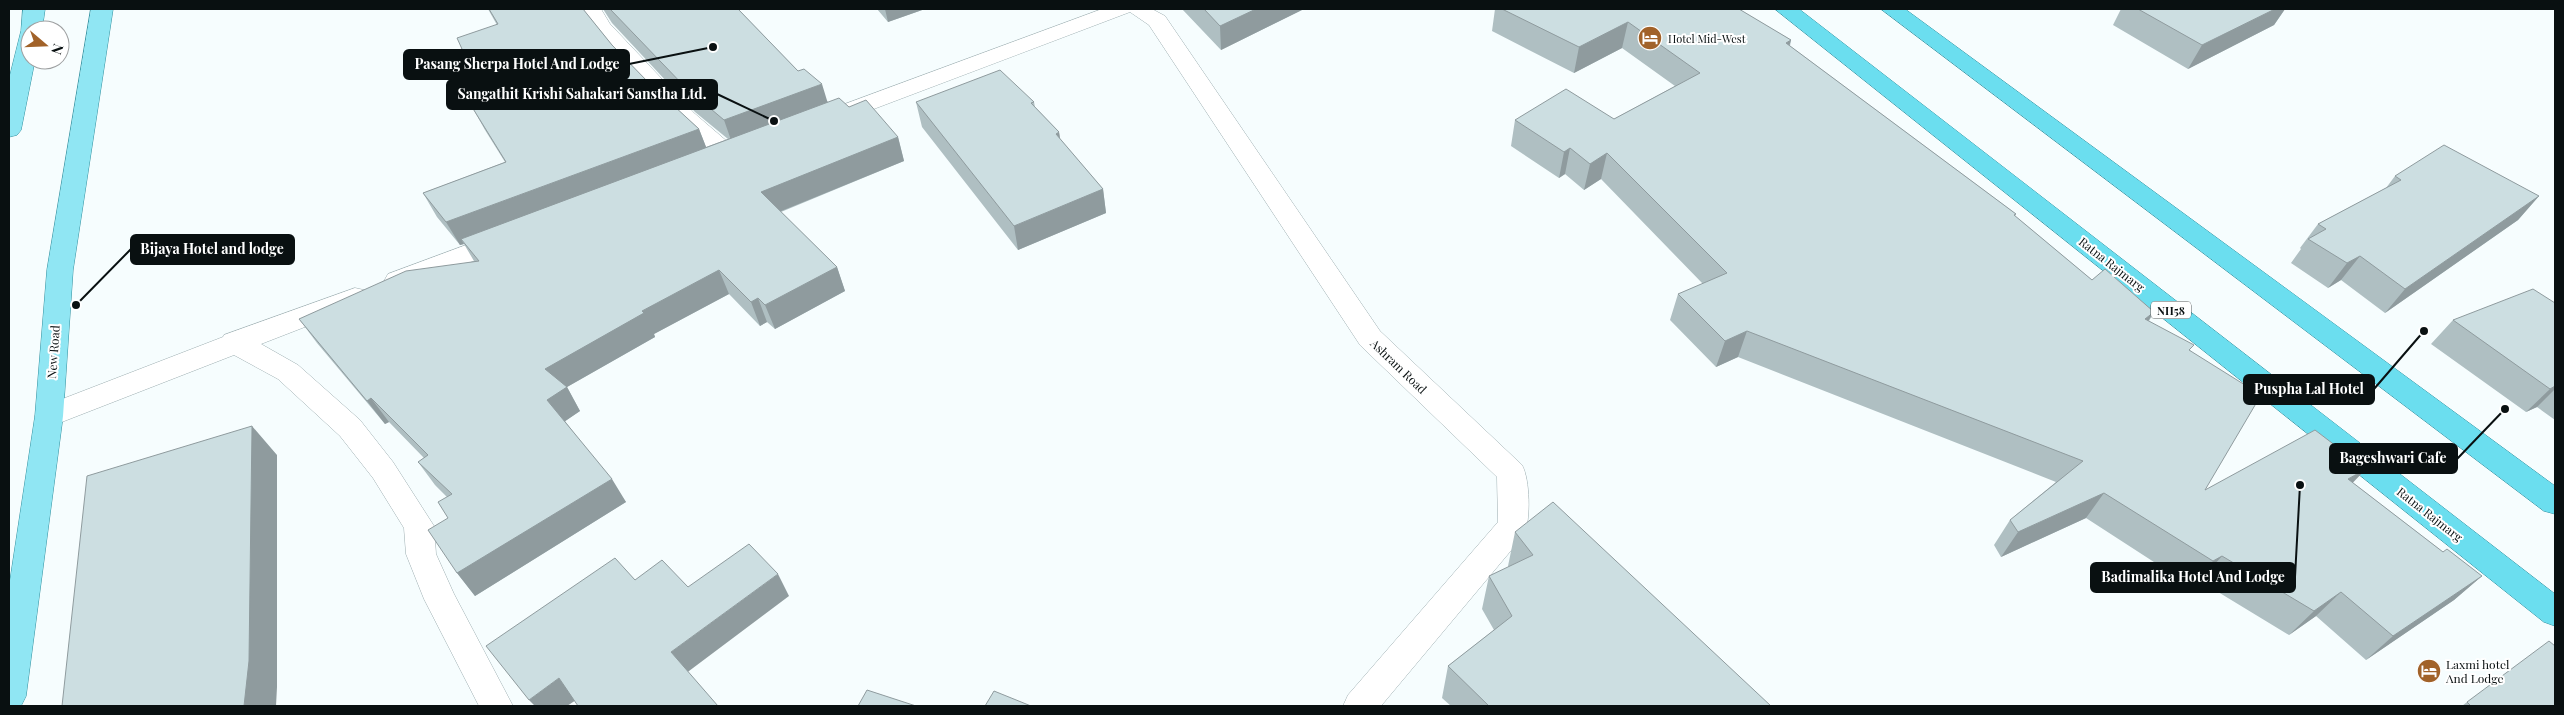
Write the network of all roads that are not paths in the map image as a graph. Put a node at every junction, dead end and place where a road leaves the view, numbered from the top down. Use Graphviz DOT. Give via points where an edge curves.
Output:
graph roads {
  1 [pos="102,9"];
  2 [pos="590,9"];
  3 [pos="1121,9"];
  4 [pos="1138,9"];
  5 [pos="1786,9"];
  6 [pos="1892,9"];
  7 [pos="22,70"];
  8 [pos="813,124"];
  9 [pos="9,130"];
  10 [pos="692,169"];
  11 [pos="524,233"];
  12 [pos="234,342"];
  13 [pos="48,416"];
  14 [pos="2555,502"];
  15 [pos="2555,612"];
  16 [pos="9,696"];
  17 [pos="496,706"];
  18 [pos="1360,706"];
  1 -- 13 [label="main road, New Road" via="60,270"];
  2 -- 10 [label="street" via="602,28 686,118 739,152"];
  3 -- 8 [label="street"];
  4 -- 18 [label="street, Ashram Road" via="1157,21 1370,338 1512,473 1513,526"];
  5 -- 15 [label="highway, Ratna Rajmarg / NH58"];
  6 -- 14 [label="highway"];
  7 -- 9 [label="main road"];
  11 -- 12 [label="street"];
  12 -- 13 [label="street"];
  12 -- 17 [label="street" via="288,372 350,428 383,470 418,526 421,554 440,599"];
  13 -- 16 [label="main road, New Road"];
}
